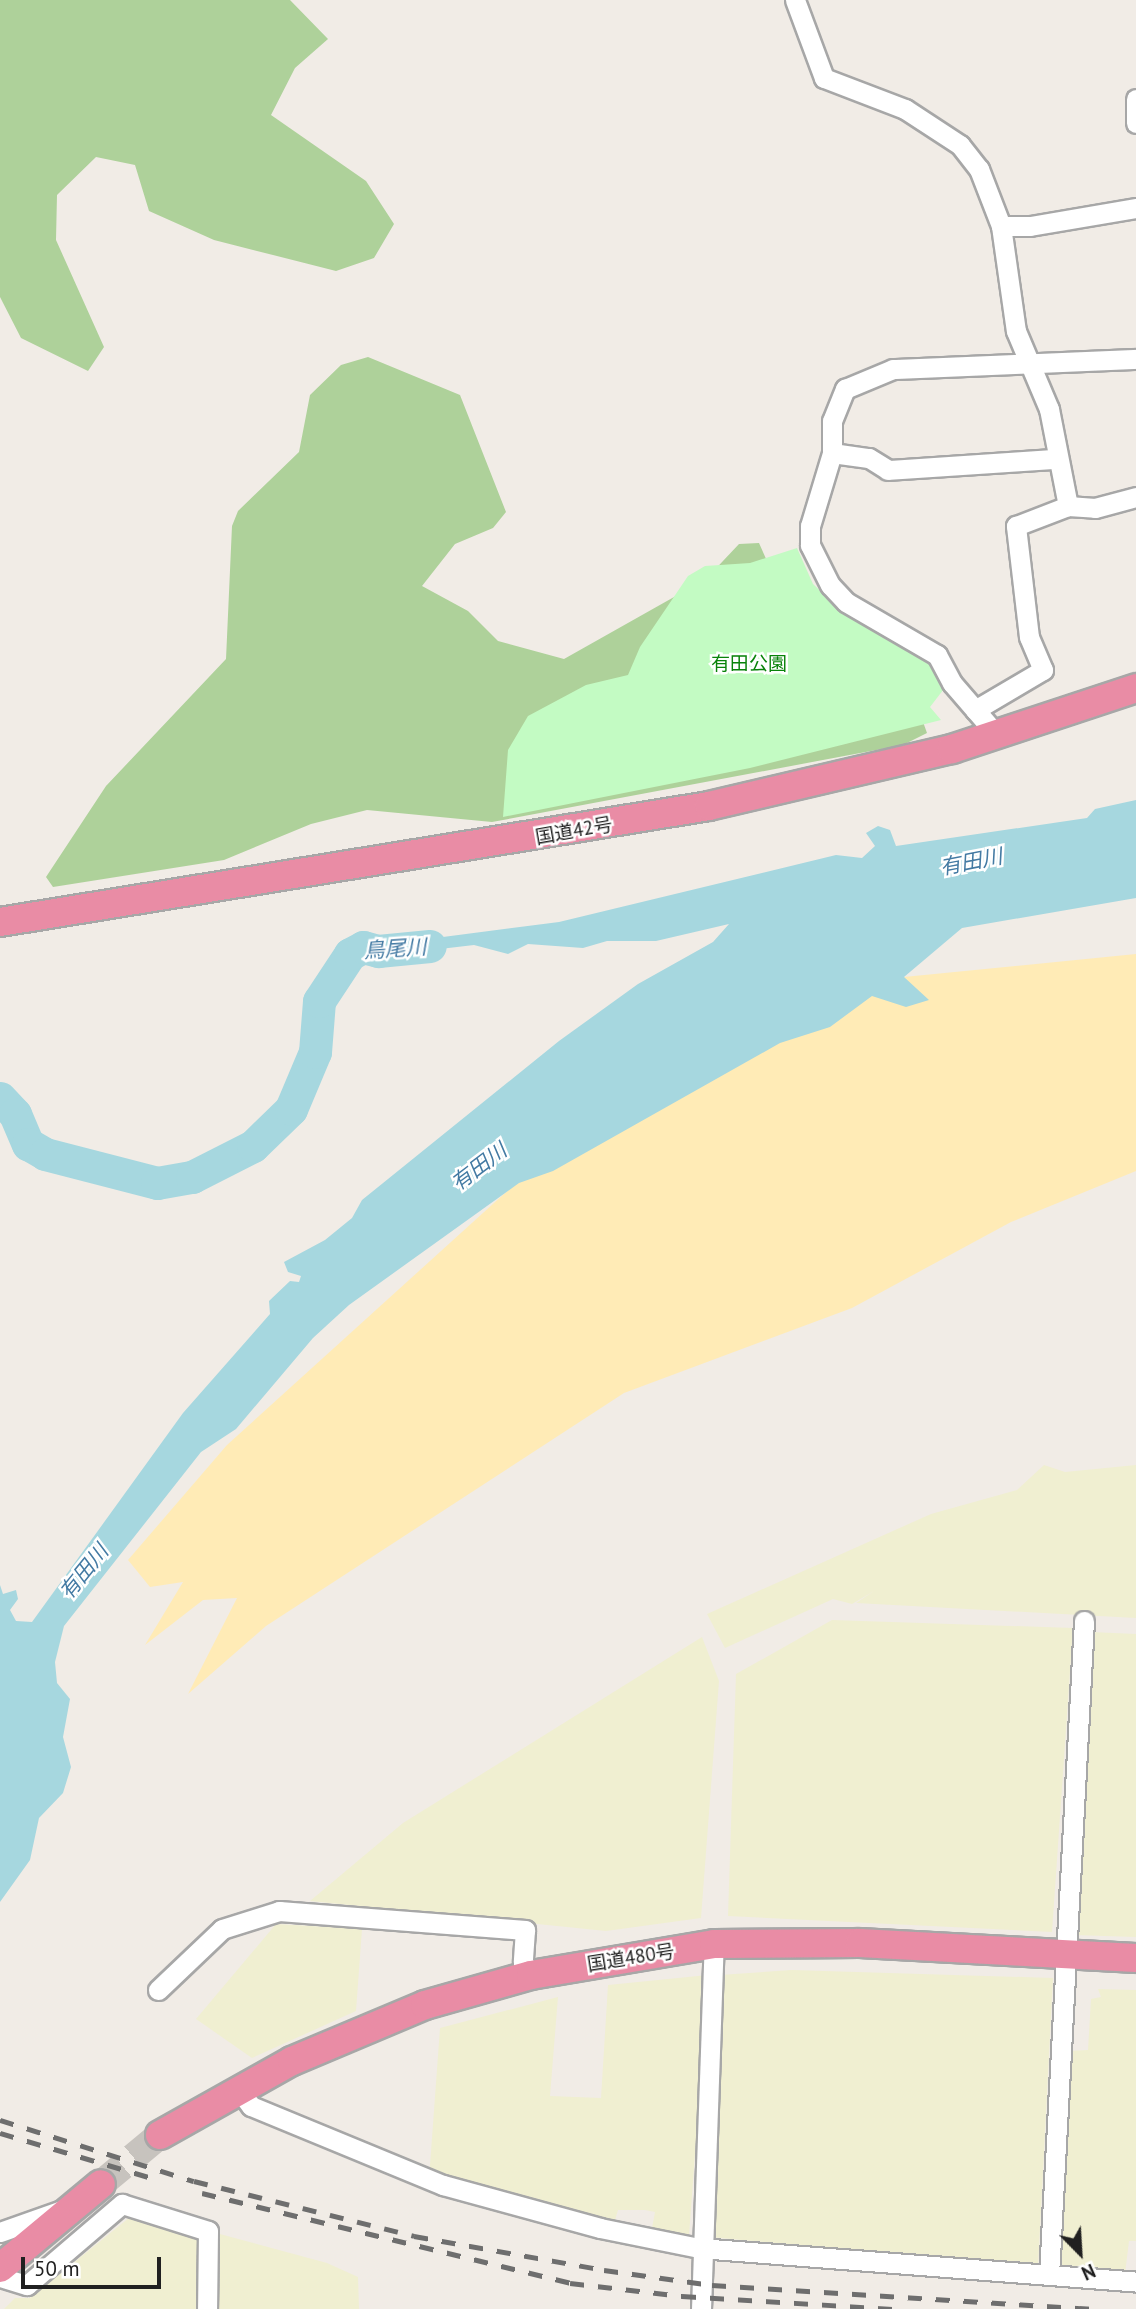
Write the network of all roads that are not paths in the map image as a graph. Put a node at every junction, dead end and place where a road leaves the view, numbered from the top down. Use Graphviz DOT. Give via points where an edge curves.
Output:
graph roads {
  1 [pos="795,0"];
  2 [pos="1136,99"];
  3 [pos="1136,123"];
  4 [pos="1136,208"];
  5 [pos="1001,226"];
  6 [pos="1136,359"];
  7 [pos="1028,361"];
  8 [pos="832,453"];
  9 [pos="1055,459"];
  10 [pos="1136,497"];
  11 [pos="1068,506"];
  12 [pos="1136,688"];
  13 [pos="975,710"];
  14 [pos="996,734"];
  15 [pos="0,922"];
  16 [pos="1084,1621"];
  17 [pos="714,1944"];
  18 [pos="1066,1953"];
  19 [pos="1136,1958"];
  20 [pos="531,1975"];
  21 [pos="158,1990"];
  22 [pos="239,2090"];
  23 [pos="160,2135"];
  24 [pos="101,2184"];
  25 [pos="67,2209"];
  26 [pos="0,2232"];
  27 [pos="699,2248"];
  28 [pos="0,2268"];
  29 [pos="1049,2276"];
  30 [pos="0,2277"];
  31 [pos="1136,2282"];
  32 [pos="207,2309"];
  33 [pos="701,2309"];
  1 -- 5 [label="street" via="824,78 905,109 960,145 979,169"];
  2 -- 3 [label="street"];
  4 -- 5 [label="street" via="1030,226"];
  5 -- 7 [label="street" via="1016,331"];
  6 -- 7 [label="street"];
  7 -- 8 [label="street" via="893,369 858,382 845,389 832,421"];
  7 -- 9 [label="street" via="1049,410"];
  8 -- 9 [label="street" via="869,458 899,470"];
  8 -- 13 [label="street" via="810,526 818,565 846,602 937,655"];
  9 -- 11 [label="street"];
  10 -- 11 [label="street" via="1095,508"];
  11 -- 13 [label="street" via="1016,526 1029,637 1043,670"];
  12 -- 14 [label="highway, 国道42号"];
  13 -- 14 [label="street"];
  14 -- 15 [label="highway, 国道42号" via="779,791 623,822"];
  16 -- 18 [label="street"];
  17 -- 18 [label="highway, 国道480号" via="860,1943"];
  17 -- 20 [label="highway, 国道480号"];
  17 -- 27 [label="street"];
  18 -- 19 [label="highway, 国道480号"];
  18 -- 29 [label="street"];
  20 -- 21 [label="street" via="523,1962 525,1930 279,1911 222,1929"];
  20 -- 22 [label="highway, 国道480号" via="425,2005 292,2061"];
  22 -- 23 [label="highway, 国道480号"];
  22 -- 27 [label="street" via="251,2106 443,2185"];
  24 -- 25 [label="highway"];
  25 -- 26 [label="street"];
  25 -- 28 [label="highway"];
  27 -- 29 [label="street"];
  27 -- 33 [label="street"];
  29 -- 31 [label="street"];
  30 -- 32 [label="street" via="27,2285 122,2204 208,2231"];
}
